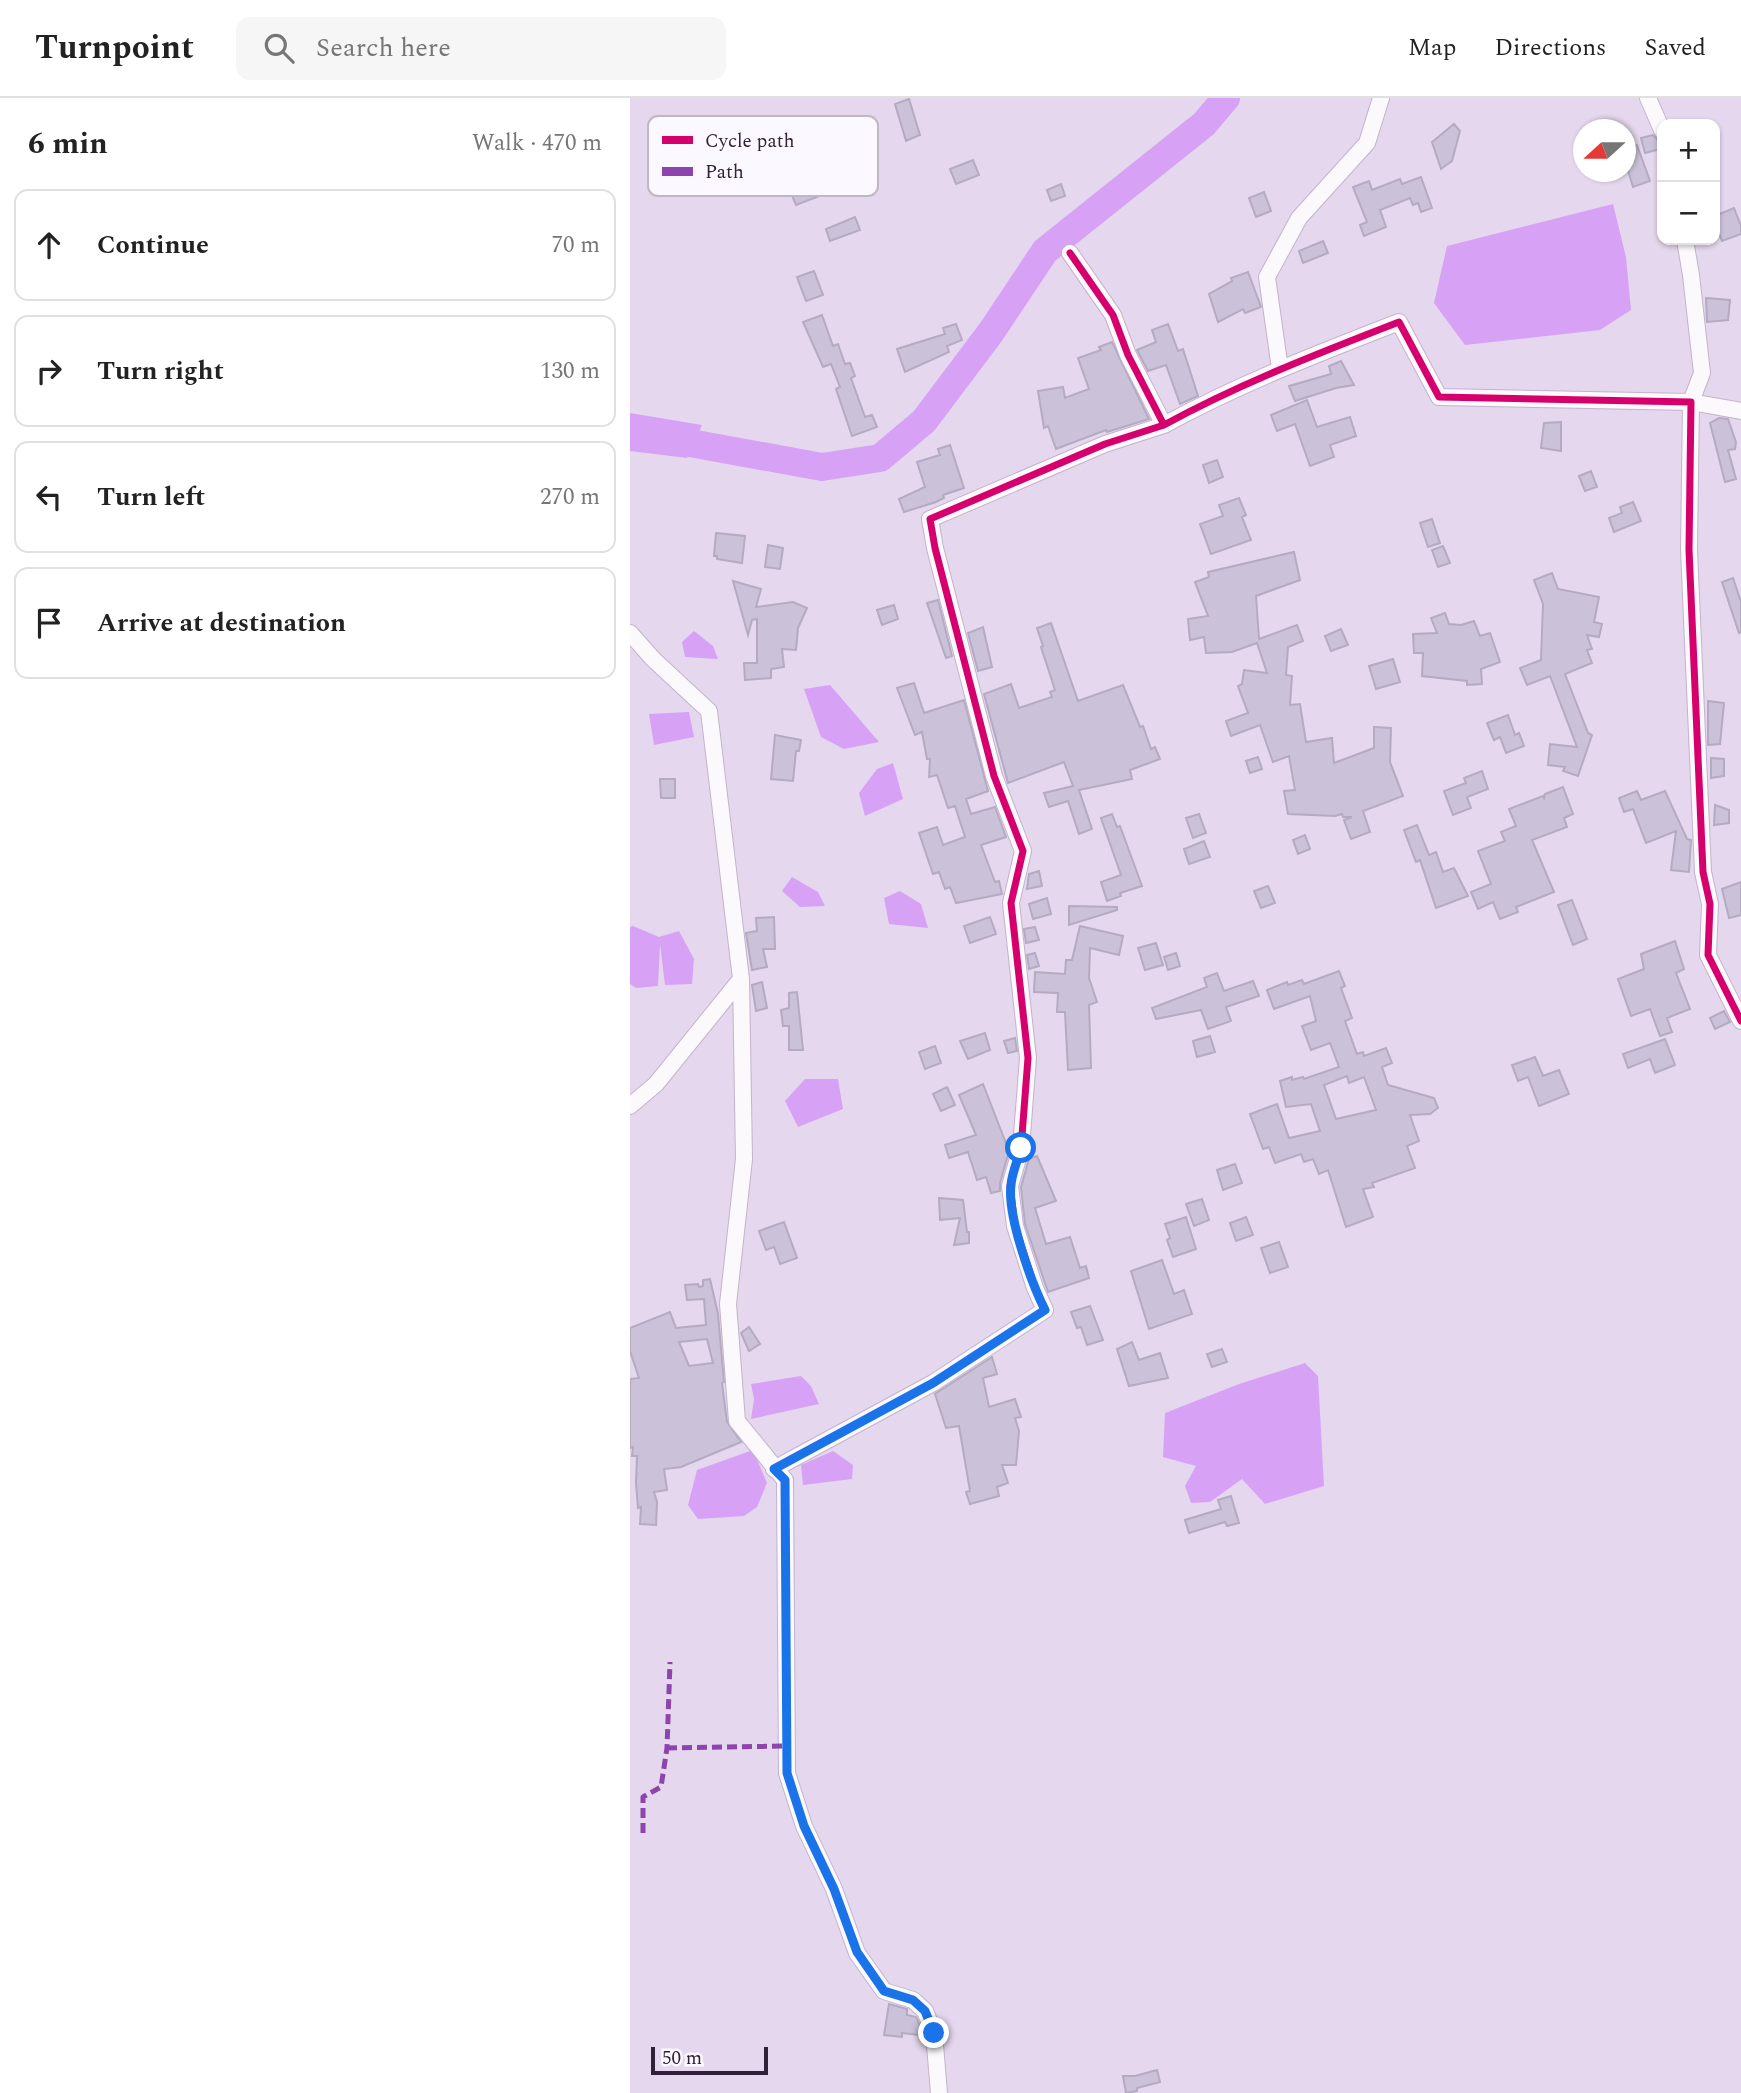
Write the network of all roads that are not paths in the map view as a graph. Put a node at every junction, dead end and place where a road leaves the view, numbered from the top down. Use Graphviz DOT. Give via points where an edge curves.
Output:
graph roads {
  1 [pos="1381,98"];
  2 [pos="1648,98"];
  3 [pos="1657,119"];
  4 [pos="1686,245"];
  5 [pos="1070,253"];
  6 [pos="1280,369"];
  7 [pos="1691,402"];
  8 [pos="1741,411"];
  9 [pos="1164,425"];
  10 [pos="630,633"];
  11 [pos="741,979"];
  12 [pos="1741,1021"];
  13 [pos="630,1106"];
  14 [pos="774,1469"];
  15 [pos="939,2093"];
  1 -- 6 [label="street" via="1367,143 1299,218 1267,277"];
  2 -- 3 [label="street"];
  4 -- 7 [label="street" via="1702,373"];
  5 -- 9 [label="street" via="1113,315"];
  6 -- 7 [label="street" via="1399,322 1439,397"];
  6 -- 9 [label="street"];
  7 -- 8 [label="street"];
  7 -- 12 [label="street" via="1689,550 1703,872 1710,904 1708,955"];
  9 -- 14 [label="street" via="1105,444 930,519 993,776 1023,850 1011,903 1028,1058 1021,1148 1010,1186 1015,1226 1045,1310 933,1383"];
  10 -- 11 [label="street" via="709,711"];
  11 -- 13 [label="street" via="656,1084"];
  11 -- 14 [label="street" via="744,1159 728,1304 737,1420"];
  14 -- 15 [label="street" via="785,1480 787,1773 857,1952 884,1991 913,2000 925,2011 934,2033"];
}
